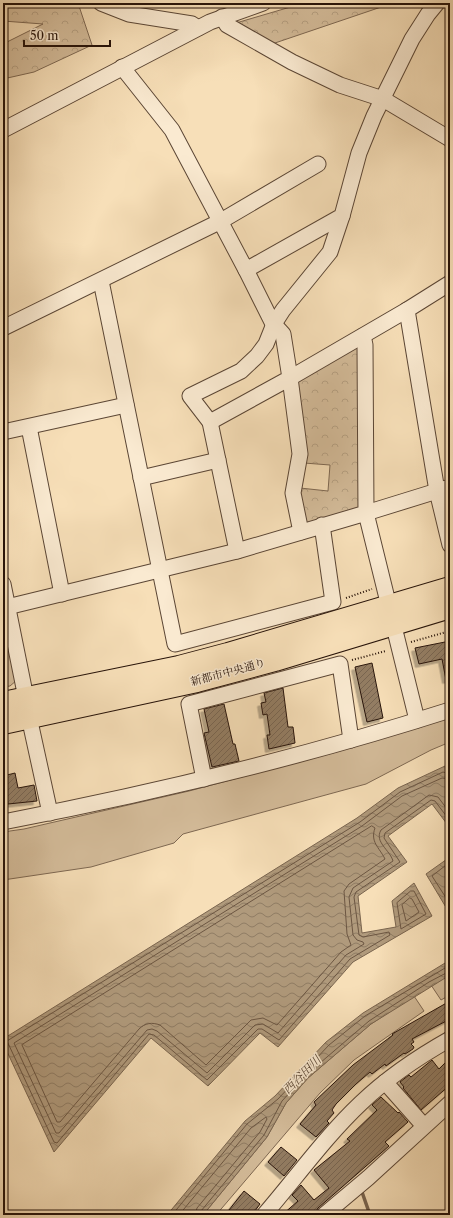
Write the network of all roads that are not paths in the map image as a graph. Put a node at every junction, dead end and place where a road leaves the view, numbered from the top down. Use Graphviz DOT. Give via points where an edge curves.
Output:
graph roads {
  1 [pos="102,3"];
  2 [pos="262,3"];
  3 [pos="437,3"];
  4 [pos="222,17"];
  5 [pos="198,28"];
  6 [pos="122,67"];
  7 [pos="383,99"];
  8 [pos="3,130"];
  9 [pos="450,139"];
  10 [pos="318,164"];
  11 [pos="342,216"];
  12 [pos="221,221"];
  13 [pos="246,270"];
  14 [pos="101,281"];
  15 [pos="450,284"];
  16 [pos="407,310"];
  17 [pos="274,324"];
  18 [pos="3,328"];
  19 [pos="363,336"];
  20 [pos="290,378"];
  21 [pos="126,405"];
  22 [pos="210,422"];
  23 [pos="29,427"];
  24 [pos="3,432"];
  25 [pos="218,460"];
  26 [pos="141,478"];
  27 [pos="443,489"];
  28 [pos="366,512"];
  29 [pos="322,525"];
  30 [pos="301,532"];
  31 [pos="450,545"];
  32 [pos="238,550"];
  33 [pos="161,570"];
  34 [pos="3,584"];
  35 [pos="450,588"];
  36 [pos="62,594"];
  37 [pos="450,606"];
  38 [pos="5,607"];
  39 [pos="392,615"];
  40 [pos="3,703"];
  41 [pos="28,708"];
  42 [pos="450,710"];
  43 [pos="417,720"];
  44 [pos="3,723"];
  45 [pos="351,740"];
  46 [pos="204,779"];
  47 [pos="50,813"];
  48 [pos="3,822"];
  49 [pos="450,1039"];
  50 [pos="385,1082"];
  51 [pos="450,1103"];
  52 [pos="424,1126"];
  53 [pos="264,1215"];
  54 [pos="324,1215"];
  1 -- 5 [label="street" via="129,14 192,24"];
  2 -- 4 [label="street"];
  3 -- 7 [label="street" via="412,39"];
  4 -- 5 [label="street"];
  4 -- 7 [label="street" via="227,25 292,62 340,85"];
  5 -- 6 [label="street"];
  6 -- 8 [label="street"];
  6 -- 12 [label="street" via="172,130"];
  7 -- 9 [label="street"];
  7 -- 11 [label="street" via="359,153"];
  10 -- 12 [label="street"];
  11 -- 13 [label="street"];
  11 -- 17 [label="street" via="326,260"];
  12 -- 13 [label="street"];
  12 -- 14 [label="street"];
  13 -- 17 [label="street"];
  14 -- 18 [label="street"];
  14 -- 21 [label="street"];
  15 -- 16 [label="street"];
  16 -- 19 [label="street"];
  16 -- 27 [label="street"];
  17 -- 20 [label="street" via="283,334"];
  17 -- 22 [label="street" via="266,344 241,371 190,396"];
  19 -- 20 [label="street"];
  19 -- 28 [label="street"];
  20 -- 22 [label="street"];
  20 -- 30 [label="street" via="300,454 293,494"];
  21 -- 23 [label="street"];
  21 -- 26 [label="street"];
  22 -- 25 [label="street"];
  23 -- 24 [label="street"];
  23 -- 36 [label="street"];
  25 -- 26 [label="street"];
  25 -- 32 [label="street"];
  26 -- 33 [label="street"];
  27 -- 28 [label="street"];
  27 -- 31 [label="street"];
  28 -- 29 [label="street"];
  28 -- 39 [label="street"];
  29 -- 30 [label="street"];
  29 -- 33 [label="street" via="333,602 175,644"];
  30 -- 32 [label="street"];
  32 -- 33 [label="street"];
  33 -- 36 [label="street"];
  34 -- 38 [label="street"];
  35 -- 39 [label="highway, 新都市中央通り"];
  36 -- 38 [label="street"];
  37 -- 39 [label="highway, 新都市中央通り"];
  38 -- 41 [label="street"];
  39 -- 41 [label="highway, 新都市中央通り" via="197,681"];
  39 -- 43 [label="street"];
  40 -- 41 [label="highway, 新都市中央通り"];
  41 -- 44 [label="highway, 新都市中央通り"];
  41 -- 47 [label="street"];
  42 -- 43 [label="street"];
  43 -- 45 [label="street"];
  45 -- 46 [label="street"];
  45 -- 46 [label="street" via="340,664 189,704"];
  46 -- 47 [label="street"];
  47 -- 48 [label="street"];
  49 -- 50 [label="street"];
  50 -- 52 [label="street"];
  50 -- 53 [label="street" via="340,1125"];
  51 -- 52 [label="street"];
  52 -- 54 [label="street"];
}
